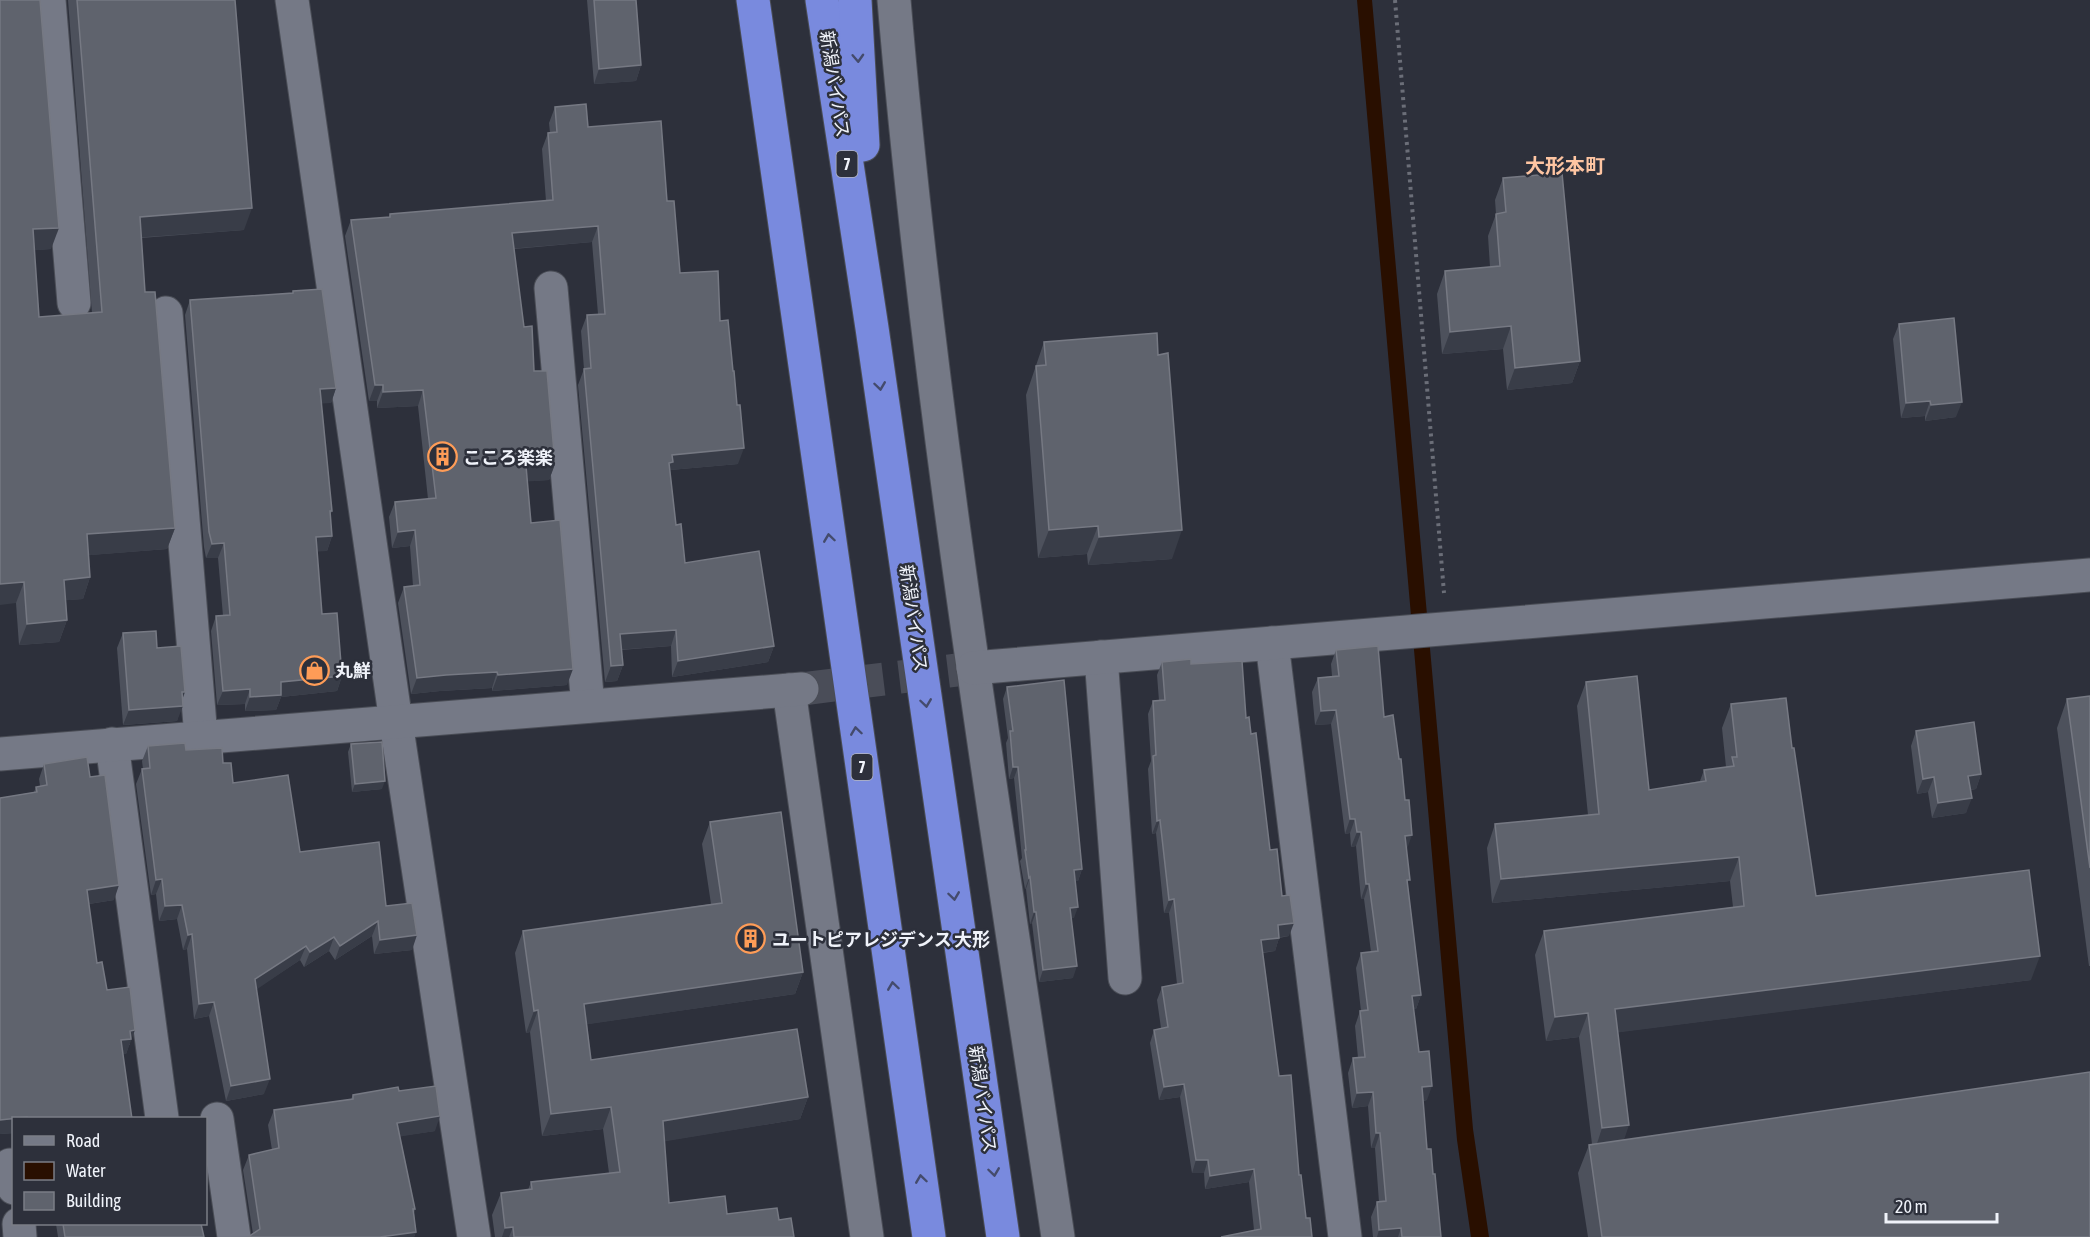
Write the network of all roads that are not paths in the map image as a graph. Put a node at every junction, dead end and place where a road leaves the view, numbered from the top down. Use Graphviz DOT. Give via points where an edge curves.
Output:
graph roads {
  1 [pos="49,0"];
  2 [pos="292,0"];
  3 [pos="733,0"];
  4 [pos="753,0"];
  5 [pos="822,0"];
  6 [pos="855,0"];
  7 [pos="894,0"];
  8 [pos="551,288"];
  9 [pos="794,298"];
  10 [pos="74,303"];
  11 [pos="166,313"];
  12 [pos="872,328"];
  13 [pos="2090,575"];
  14 [pos="1272,643"];
  15 [pos="1101,657"];
  16 [pos="973,668"];
  17 [pos="588,706"];
  18 [pos="396,722"];
  19 [pos="201,737"];
  20 [pos="112,744"];
  21 [pos="0,754"];
  22 [pos="1125,978"];
  23 [pos="162,1117"];
  24 [pos="218,1119"];
  25 [pos="234,1237"];
  26 [pos="474,1237"];
  27 [pos="867,1237"];
  28 [pos="929,1237"];
  29 [pos="1003,1237"];
  30 [pos="1058,1237"];
  31 [pos="1345,1237"];
  1 -- 10 [label="street"];
  2 -- 18 [label="street"];
  3 -- 9 [label="highway"];
  4 -- 9 [label="highway, 7"];
  5 -- 12 [label="highway, 新潟バイパス / 7"];
  6 -- 12 [label="highway, one-way"];
  7 -- 16 [label="street" via="935,381"];
  8 -- 17 [label="street"];
  28 -- 9 [label="highway, 7, one-way"];
  11 -- 19 [label="street"];
  12 -- 29 [label="highway, 新潟バイパス / 7, one-way"];
  13 -- 14 [label="street"];
  14 -- 15 [label="street"];
  14 -- 31 [label="street"];
  15 -- 16 [label="street"];
  15 -- 22 [label="street"];
  16 -- 30 [label="street"];
  17 -- 18 [label="street"];
  17 -- 27 [label="street" via="795,689"];
  18 -- 19 [label="street"];
  18 -- 26 [label="street"];
  19 -- 20 [label="street"];
  20 -- 21 [label="street"];
  20 -- 23 [label="street"];
  24 -- 25 [label="street"];
}
